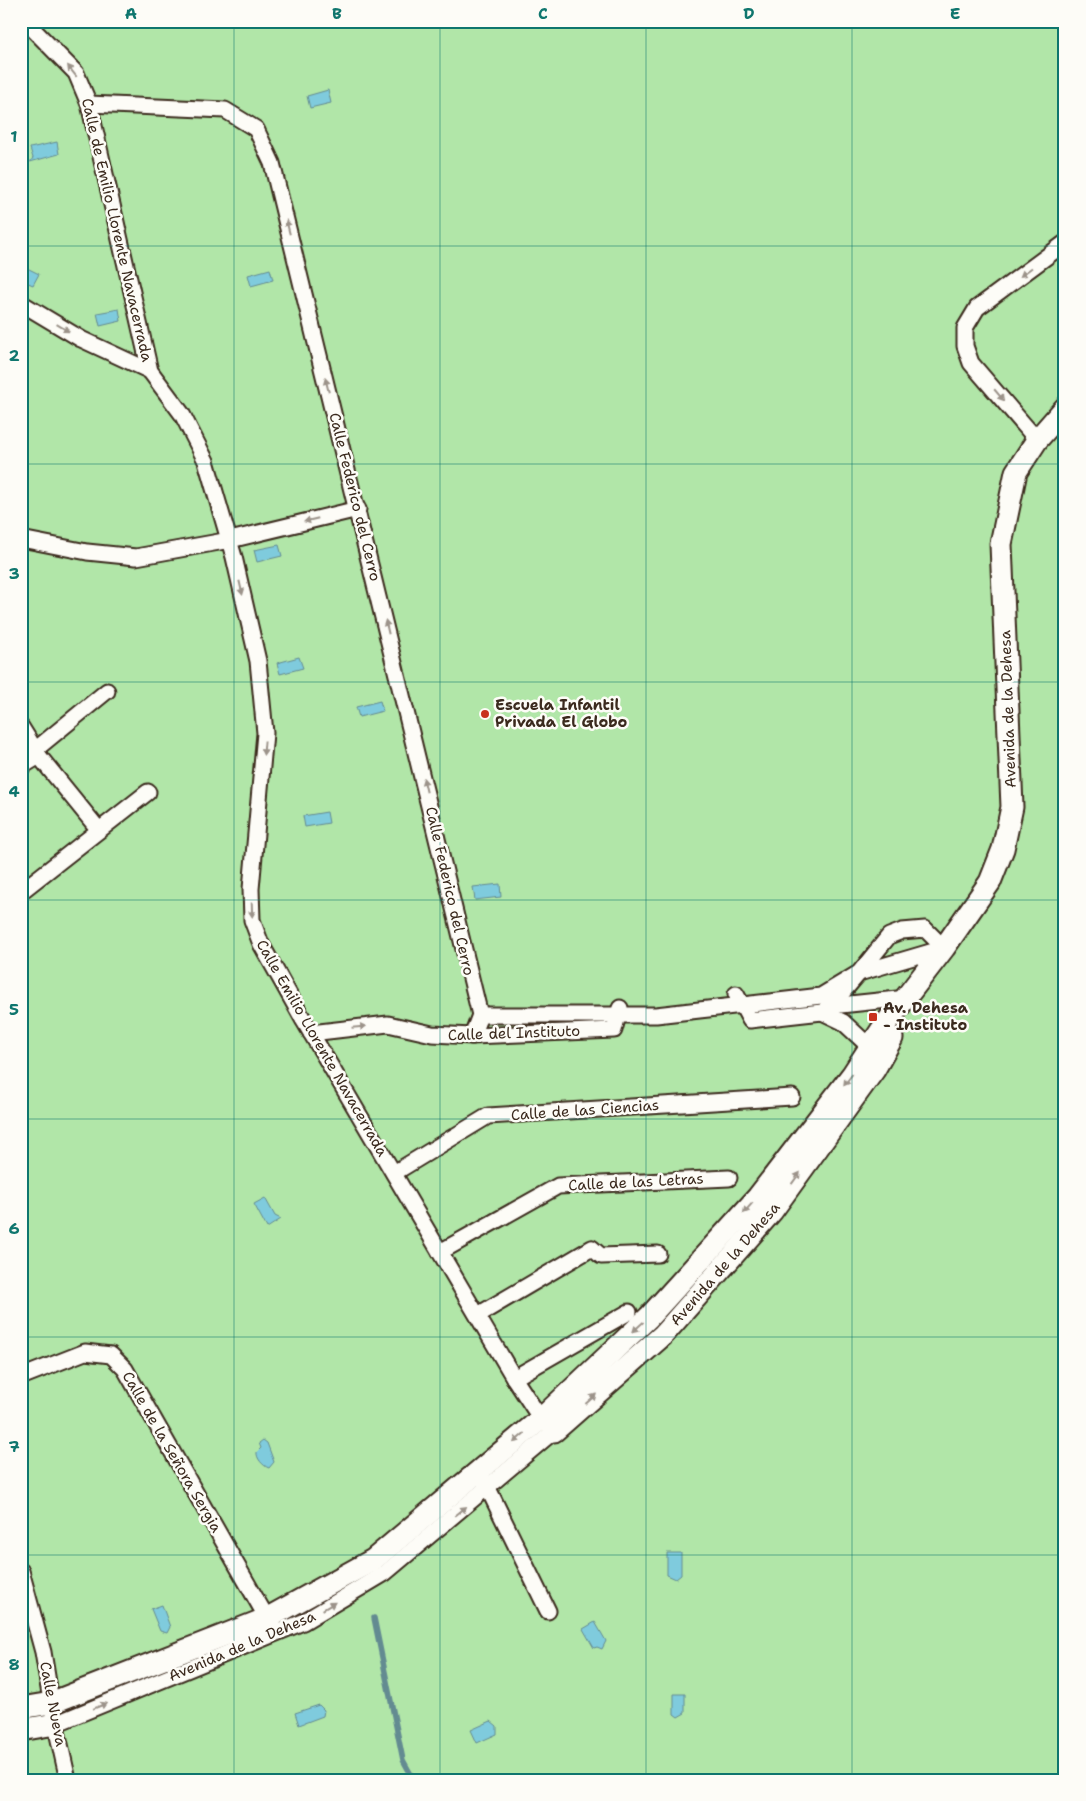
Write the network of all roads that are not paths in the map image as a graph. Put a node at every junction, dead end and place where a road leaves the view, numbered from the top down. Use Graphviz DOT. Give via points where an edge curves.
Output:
graph roads {
  1 [pos="25,21"];
  2 [pos="89,104"];
  3 [pos="1065,243"];
  4 [pos="21,302"];
  5 [pos="150,371"];
  6 [pos="1065,408"];
  7 [pos="1037,440"];
  8 [pos="358,509"];
  9 [pos="21,539"];
  10 [pos="230,540"];
  11 [pos="107,691"];
  12 [pos="21,727"];
  13 [pos="37,753"];
  14 [pos="21,768"];
  15 [pos="148,792"];
  16 [pos="99,830"];
  17 [pos="23,890"];
  18 [pos="944,948"];
  19 [pos="859,973"];
  20 [pos="907,998"];
  21 [pos="740,1000"];
  22 [pos="826,1009"];
  23 [pos="619,1012"];
  24 [pos="480,1015"];
  25 [pos="311,1033"];
  26 [pos="472,1036"];
  27 [pos="871,1048"];
  28 [pos="792,1097"];
  29 [pos="394,1173"];
  30 [pos="729,1178"];
  31 [pos="440,1252"];
  32 [pos="658,1254"];
  33 [pos="629,1312"];
  34 [pos="478,1315"];
  35 [pos="21,1376"];
  36 [pos="514,1378"];
  37 [pos="548,1424"];
  38 [pos="485,1480"];
  39 [pos="21,1571"];
  40 [pos="548,1611"];
  41 [pos="272,1626"];
  42 [pos="51,1703"];
  43 [pos="21,1708"];
  44 [pos="55,1724"];
  45 [pos="21,1730"];
  46 [pos="68,1780"];
  2 -- 1 [label="street, Calle de Emilio Llorente Navacerrada, one-way" via="76,73"];
  2 -- 5 [label="street, Calle de Emilio Llorente Navacerrada"];
  8 -- 2 [label="street, Calle Federico del Cerro, one-way" via="272,163 256,129 225,110"];
  3 -- 7 [label="street, one-way" via="978,308 964,328 965,346 971,363"];
  4 -- 5 [label="street, one-way" via="81,339"];
  5 -- 10 [label="street, Calle Emilio Llorente Navacerrada" via="182,414 206,461"];
  6 -- 7 [label="street, Avenida de la Dehesa"];
  7 -- 18 [label="street, Avenida de la Dehesa" via="1016,472 1001,544 1012,807 1003,850 990,882"];
  8 -- 10 [label="street, one-way"];
  24 -- 8 [label="street, Calle Federico del Cerro, one-way"];
  9 -- 10 [label="street" via="87,552 136,557"];
  10 -- 25 [label="street, Calle Emilio Llorente Navacerrada, one-way" via="258,661 265,733 251,889 252,920 261,944"];
  11 -- 13 [label="street"];
  12 -- 13 [label="street"];
  13 -- 14 [label="street"];
  13 -- 16 [label="street"];
  15 -- 16 [label="street"];
  16 -- 17 [label="street"];
  18 -- 19 [label="street, Calle del Instituto"];
  18 -- 19 [label="street, Calle del Instituto" via="926,929 902,931 888,936"];
  18 -- 20 [label="street, Avenida de la Dehesa"];
  19 -- 21 [label="street, Calle del Instituto" via="821,996"];
  19 -- 22 [label="street, Calle del Instituto"];
  20 -- 22 [label="street"];
  20 -- 27 [label="street, Avenida de la Dehesa"];
  37 -- 20 [label="street, Avenida de la Dehesa, one-way" via="663,1335 772,1212 874,1070 894,1035"];
  21 -- 22 [label="street" via="750,1020"];
  21 -- 23 [label="street, Calle del Instituto" via="656,1015"];
  22 -- 27 [label="street"];
  23 -- 24 [label="street, Calle del Instituto"];
  23 -- 26 [label="street, Calle del Instituto" via="614,1030"];
  24 -- 26 [label="street"];
  25 -- 26 [label="street, Calle del Instituto, one-way" via="388,1024 432,1034"];
  25 -- 29 [label="street, Calle Emilio Llorente Navacerrada"];
  27 -- 37 [label="street, Avenida de la Dehesa, one-way" via="747,1211"];
  28 -- 29 [label="street, Calle de las Ciencias" via="488,1116"];
  29 -- 31 [label="street, Calle Emilio Llorente Navacerrada"];
  30 -- 31 [label="street, Calle de las Letras" via="558,1186"];
  31 -- 34 [label="street, Calle Emilio Llorente Navacerrada"];
  32 -- 34 [label="street" via="601,1256 592,1248"];
  33 -- 36 [label="street"];
  34 -- 36 [label="street, Calle Emilio Llorente Navacerrada"];
  35 -- 41 [label="street, Calle de la Señora Sergia" via="85,1352 111,1355 125,1369"];
  36 -- 37 [label="street, Calle Emilio Llorente Navacerrada"];
  37 -- 38 [label="street, Avenida de la Dehesa"];
  38 -- 40 [label="street"];
  38 -- 41 [label="street, Avenida de la Dehesa" via="374,1560"];
  39 -- 42 [label="street, Calle Nueva" via="43,1652"];
  41 -- 42 [label="street, Avenida de la Dehesa"];
  44 -- 41 [label="street, Avenida de la Dehesa, one-way"];
  42 -- 43 [label="street, Avenida de la Dehesa"];
  42 -- 44 [label="street, Calle Nueva"];
  44 -- 45 [label="street, Avenida de la Dehesa"];
  44 -- 46 [label="street, Calle Nueva"];
}
